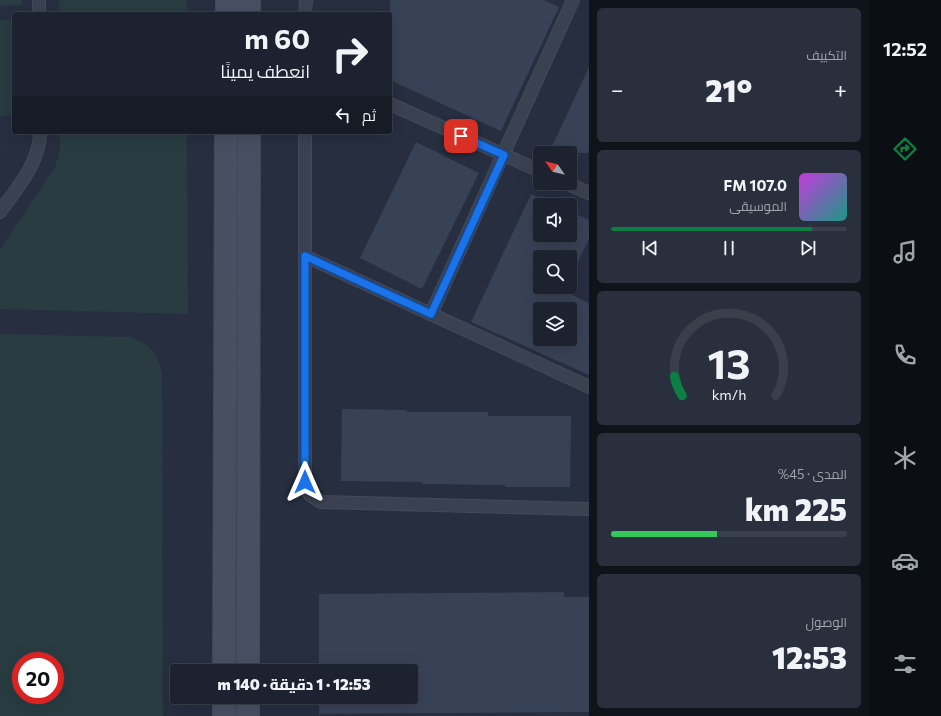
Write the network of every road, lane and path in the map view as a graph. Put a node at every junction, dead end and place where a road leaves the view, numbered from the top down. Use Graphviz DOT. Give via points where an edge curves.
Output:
graph roads {
  1 [pos="39,0"];
  2 [pos="227,0"];
  3 [pos="249,0"];
  4 [pos="306,0"];
  5 [pos="573,0"];
  6 [pos="39,12"];
  7 [pos="227,12"];
  8 [pos="249,12"];
  9 [pos="306,12"];
  10 [pos="392,105"];
  11 [pos="40,134"];
  12 [pos="226,134"];
  13 [pos="249,134"];
  14 [pos="305,134"];
  15 [pos="504,155"];
  16 [pos="533,168"];
  17 [pos="577,188"];
  18 [pos="589,193"];
  19 [pos="0,212"];
  20 [pos="305,256"];
  21 [pos="431,314"];
  22 [pos="589,387"];
  23 [pos="589,509"];
  24 [pos="224,664"];
  25 [pos="248,664"];
  26 [pos="224,704"];
  27 [pos="248,704"];
  28 [pos="224,716"];
  29 [pos="248,716"];
  1 -- 6 [label="lane"];
  2 -- 7 [label="main road"];
  3 -- 8 [label="main road"];
  4 -- 9 [label="lane"];
  5 -- 15 [label="lane"];
  10 -- 15 [label="lane"];
  11 -- 19 [label="lane" via="38,153 32,165"];
  12 -- 24 [label="main road"];
  13 -- 25 [label="main road"];
  14 -- 20 [label="lane"];
  15 -- 16 [label="lane"];
  15 -- 21 [label="lane"];
  17 -- 18 [label="lane"];
  20 -- 21 [label="lane"];
  20 -- 23 [label="lane" via="305,482 310,495 321,502"];
  21 -- 22 [label="lane"];
  26 -- 28 [label="main road"];
  27 -- 29 [label="main road"];
}
